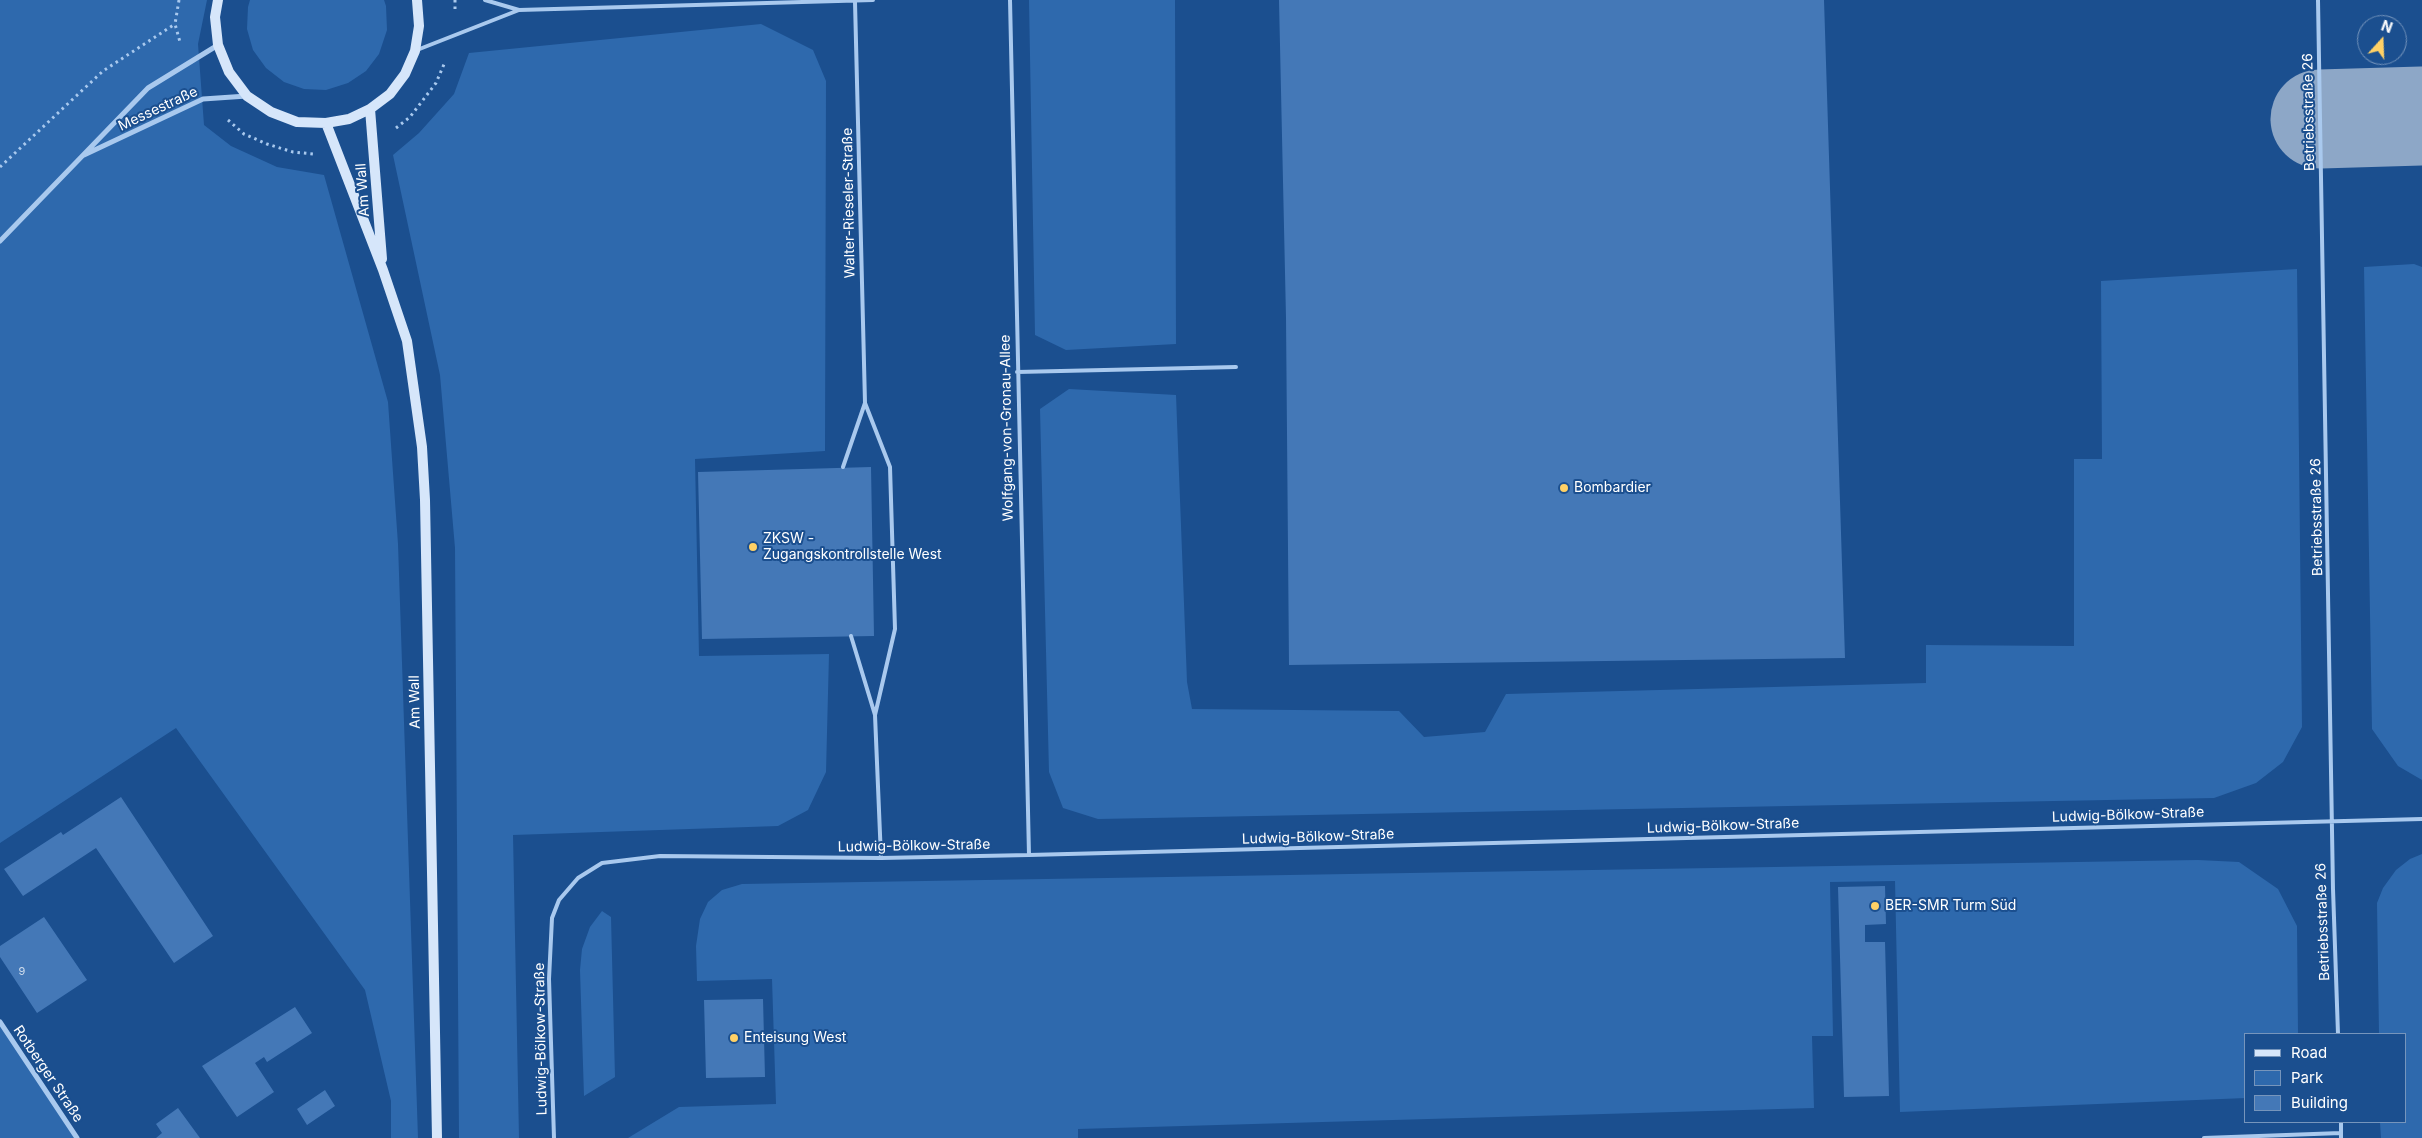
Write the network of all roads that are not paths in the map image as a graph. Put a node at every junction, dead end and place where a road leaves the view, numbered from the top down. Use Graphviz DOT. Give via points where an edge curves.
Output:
graph roads {
  1 [pos="218,0"];
  2 [pos="417,0"];
  3 [pos="486,0"];
  4 [pos="873,0"];
  5 [pos="1010,0"];
  6 [pos="2318,0"];
  7 [pos="855,2"];
  8 [pos="519,10"];
  9 [pos="218,45"];
  10 [pos="415,51"];
  11 [pos="247,96"];
  12 [pos="370,109"];
  13 [pos="326,124"];
  14 [pos="81,157"];
  15 [pos="0,241"];
  16 [pos="383,270"];
  17 [pos="1236,367"];
  18 [pos="1017,372"];
  19 [pos="865,403"];
  20 [pos="843,467"];
  21 [pos="850,636"];
  22 [pos="875,715"];
  23 [pos="2422,819"];
  24 [pos="2332,821"];
  25 [pos="1029,856"];
  26 [pos="881,858"];
  27 [pos="0,1022"];
  28 [pos="2338,1033"];
  29 [pos="2341,1123"];
  30 [pos="2341,1136"];
  31 [pos="77,1138"];
  32 [pos="436,1138"];
  33 [pos="554,1138"];
  34 [pos="2204,1138"];
  1 -- 9 [label="street" via="215,17"];
  2 -- 10 [label="street" via="419,26"];
  3 -- 8 [label="lane"];
  4 -- 7 [label="lane"];
  5 -- 18 [label="lane, Wolfgang-von-Gronau-Allee"];
  6 -- 24 [label="lane, Betriebsstraße 26"];
  7 -- 8 [label="lane"];
  7 -- 19 [label="lane, Walter-Rieseler-Straße"];
  8 -- 10 [label="lane"];
  9 -- 11 [label="street" via="229,72"];
  9 -- 14 [label="street, Messestraße" via="148,88"];
  10 -- 12 [label="street" via="405,74 390,94"];
  11 -- 13 [label="street" via="270,112 298,122"];
  11 -- 14 [label="street, Messestraße" via="203,98"];
  12 -- 13 [label="street" via="349,119"];
  12 -- 16 [label="street, Am Wall"];
  13 -- 16 [label="street, Am Wall"];
  14 -- 15 [label="street, Messestraße"];
  16 -- 32 [label="street, Am Wall" via="407,341 423,465"];
  17 -- 18 [label="lane"];
  18 -- 25 [label="lane, Wolfgang-von-Gronau-Allee"];
  19 -- 20 [label="lane, Walter-Rieseler-Straße"];
  19 -- 22 [label="lane, Walter-Rieseler-Straße" via="890,467 895,629"];
  21 -- 22 [label="lane, Walter-Rieseler-Straße"];
  22 -- 26 [label="lane, Walter-Rieseler-Straße"];
  23 -- 24 [label="lane, Ludwig-Bölkow-Straße"];
  24 -- 25 [label="lane, Ludwig-Bölkow-Straße"];
  24 -- 28 [label="lane, Betriebsstraße 26"];
  25 -- 26 [label="lane, Ludwig-Bölkow-Straße"];
  26 -- 33 [label="lane, Ludwig-Bölkow-Straße" via="660,856 602,863 578,878 560,900 552,918 550,979"];
  27 -- 31 [label="street, Rotberger Straße"];
  29 -- 30 [label="lane"];
  30 -- 34 [label="lane"];
}
